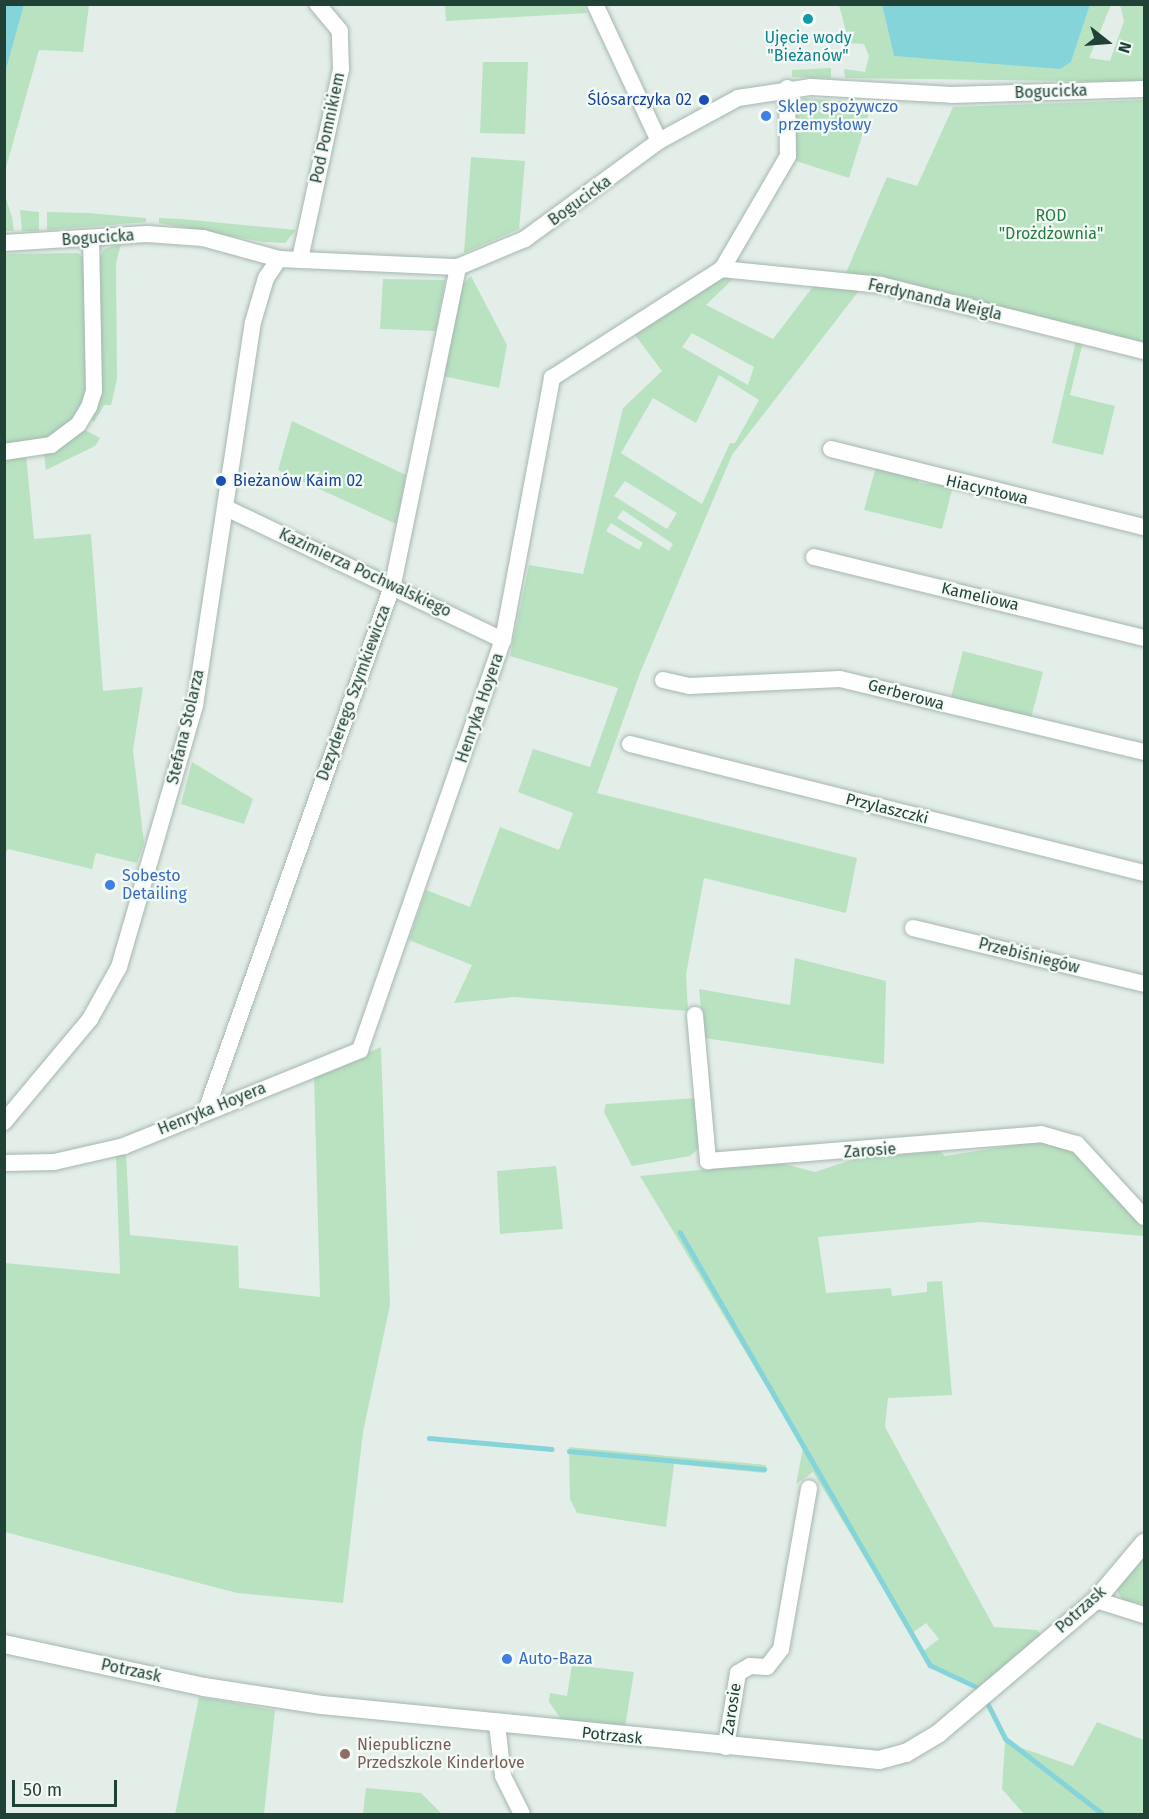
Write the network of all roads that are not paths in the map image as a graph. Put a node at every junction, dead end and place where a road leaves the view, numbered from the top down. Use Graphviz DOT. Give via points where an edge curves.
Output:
graph roads {
  1 [pos="317,4"];
  2 [pos="595,4"];
  3 [pos="787,88"];
  4 [pos="1144,89"];
  5 [pos="658,141"];
  6 [pos="91,239"];
  7 [pos="4,243"];
  8 [pos="279,259"];
  9 [pos="300,259"];
  10 [pos="458,267"];
  11 [pos="722,269"];
  12 [pos="1144,351"];
  13 [pos="831,449"];
  14 [pos="4,452"];
  15 [pos="226,508"];
  16 [pos="1144,527"];
  17 [pos="814,557"];
  18 [pos="393,584"];
  19 [pos="1144,638"];
  20 [pos="503,640"];
  21 [pos="663,680"];
  22 [pos="630,744"];
  23 [pos="1144,752"];
  24 [pos="1144,873"];
  25 [pos="914,928"];
  26 [pos="1144,984"];
  27 [pos="695,1015"];
  28 [pos="207,1108"];
  29 [pos="4,1122"];
  30 [pos="4,1163"];
  31 [pos="1144,1217"];
  32 [pos="809,1488"];
  33 [pos="1144,1543"];
  34 [pos="1096,1600"];
  35 [pos="1144,1615"];
  36 [pos="4,1644"];
  37 [pos="497,1724"];
  38 [pos="726,1747"];
  39 [pos="522,1815"];
  1 -- 9 [label="street, Pod Pomnikiem" via="340,32 341,69"];
  2 -- 5 [label="street"];
  3 -- 4 [label="street, Bogucicka" via="952,95"];
  3 -- 5 [label="street, Bogucicka" via="738,98"];
  3 -- 11 [label="street, Henryka Hoyera" via="788,156"];
  5 -- 10 [label="street, Bogucicka" via="560,217 525,239"];
  6 -- 7 [label="street, Bogucicka"];
  6 -- 8 [label="street, Bogucicka" via="203,238"];
  6 -- 14 [label="street" via="94,391 89,407 78,424 51,445"];
  8 -- 9 [label="street, Bogucicka"];
  8 -- 15 [label="street, Stefana Stolarza" via="266,278 253,322"];
  9 -- 10 [label="street, Bogucicka"];
  10 -- 18 [label="street, Dezyderego Szymkiewicza"];
  11 -- 12 [label="street, Ferdynanda Weigla" via="881,285"];
  11 -- 20 [label="street, Henryka Hoyera" via="552,378"];
  13 -- 16 [label="street, Hiacyntowa"];
  15 -- 18 [label="street, Kazimierza Pochwalskiego"];
  15 -- 29 [label="street, Stefana Stolarza" via="195,705 119,967 90,1019"];
  17 -- 19 [label="street, Kameliowa"];
  18 -- 20 [label="street, Kazimierza Pochwalskiego"];
  18 -- 28 [label="street, Dezyderego Szymkiewicza"];
  20 -- 28 [label="street, Henryka Hoyera" via="360,1050"];
  21 -- 23 [label="street, Gerberowa" via="689,686 840,679"];
  22 -- 24 [label="street, Przylaszczki"];
  25 -- 26 [label="street, Przebiśniegów"];
  27 -- 31 [label="street, Zarosie" via="708,1161 1041,1134 1077,1144"];
  28 -- 30 [label="street, Henryka Hoyera" via="124,1146 54,1162"];
  32 -- 38 [label="street, Zarosie" via="781,1649 767,1667 750,1666 738,1673"];
  33 -- 34 [label="street, Potrzask"];
  34 -- 35 [label="street"];
  34 -- 38 [label="street, Potrzask" via="939,1733 906,1753 862,1761"];
  36 -- 37 [label="street, Potrzask" via="204,1687"];
  37 -- 38 [label="street, Potrzask"];
  37 -- 39 [label="street" via="503,1776"];
}
